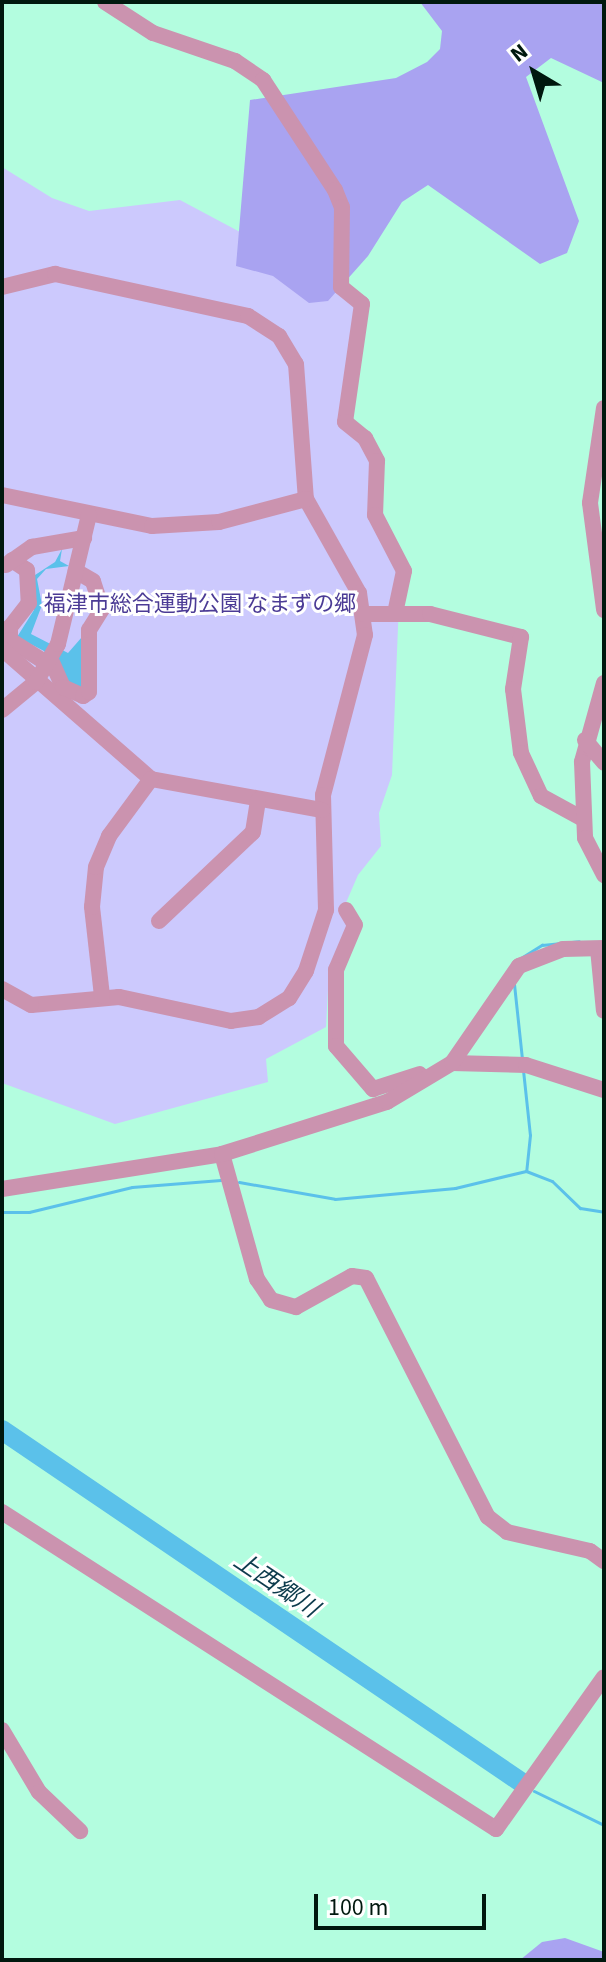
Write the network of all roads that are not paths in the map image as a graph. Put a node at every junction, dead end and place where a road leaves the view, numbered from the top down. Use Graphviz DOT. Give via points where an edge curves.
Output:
graph roads {
  1 [pos="105,2"];
  2 [pos="2,287"];
  3 [pos="604,408"];
  4 [pos="2,495"];
  5 [pos="306,499"];
  6 [pos="89,515"];
  7 [pos="84,538"];
  8 [pos="76,571"];
  9 [pos="396,610"];
  10 [pos="604,610"];
  11 [pos="364,614"];
  12 [pos="65,622"];
  13 [pos="89,630"];
  14 [pos="2,649"];
  15 [pos="49,662"];
  16 [pos="36,682"];
  17 [pos="604,683"];
  18 [pos="2,710"];
  19 [pos="585,740"];
  20 [pos="604,763"];
  21 [pos="151,779"];
  22 [pos="258,800"];
  23 [pos="322,810"];
  24 [pos="583,819"];
  25 [pos="604,875"];
  26 [pos="346,910"];
  27 [pos="159,921"];
  28 [pos="601,949"];
  29 [pos="2,989"];
  30 [pos="102,996"];
  31 [pos="604,1011"];
  32 [pos="468,1042"];
  33 [pos="452,1063"];
  34 [pos="604,1090"];
  35 [pos="222,1154"];
  36 [pos="2,1189"];
  37 [pos="2,1512"];
  38 [pos="604,1561"];
  39 [pos="604,1677"];
  40 [pos="2,1730"];
  41 [pos="80,1831"];
  1 -- 9 [label="street" via="153,33 235,61 263,80 335,190 342,207 341,287 362,304 345,422 365,438 377,461 375,515 404,571"];
  2 -- 5 [label="street" via="55,274 264,323 296,364"];
  3 -- 10 [label="street" via="590,503"];
  4 -- 6 [label="street"];
  5 -- 6 [label="street" via="187,526"];
  5 -- 11 [label="street" via="350,573"];
  6 -- 7 [label="street"];
  7 -- 8 [label="street"];
  7 -- 15 [label="street" via="32,547 9,563 27,570 29,603 10,627 10,640"];
  8 -- 12 [label="street"];
  8 -- 13 [label="street" via="89,576 101,604"];
  9 -- 11 [label="street"];
  9 -- 24 [label="street" via="521,637 513,689 521,753 541,796"];
  11 -- 23 [label="street" via="362,653"];
  12 -- 13 [label="street"];
  12 -- 15 [label="street"];
  13 -- 15 [label="street" via="89,692 83,696 63,687"];
  14 -- 16 [label="street"];
  15 -- 16 [label="street"];
  16 -- 18 [label="street"];
  16 -- 21 [label="street"];
  17 -- 19 [label="street"];
  19 -- 20 [label="street"];
  19 -- 24 [label="street"];
  21 -- 22 [label="street"];
  21 -- 30 [label="street" via="109,836 96,867 92,907"];
  22 -- 23 [label="street"];
  22 -- 27 [label="street" via="253,832"];
  23 -- 30 [label="street" via="326,910 306,971 289,998 259,1017 231,1021"];
  24 -- 25 [label="street" via="588,848"];
  26 -- 32 [label="street" via="355,925 336,970 332,1035 363,1084 397,1085"];
  28 -- 31 [label="street"];
  28 -- 32 [label="street" via="563,949 515,970"];
  29 -- 30 [label="street" via="43,1006"];
  32 -- 33 [label="street"];
  33 -- 34 [label="street" via="526,1065"];
  33 -- 35 [label="street" via="387,1102"];
  35 -- 36 [label="street"];
  35 -- 38 [label="street" via="257,1279 271,1300 296,1307 352,1276 366,1278 488,1517 507,1532 590,1551"];
  37 -- 39 [label="street" via="496,1829"];
  40 -- 41 [label="street" via="39,1792"];
}
